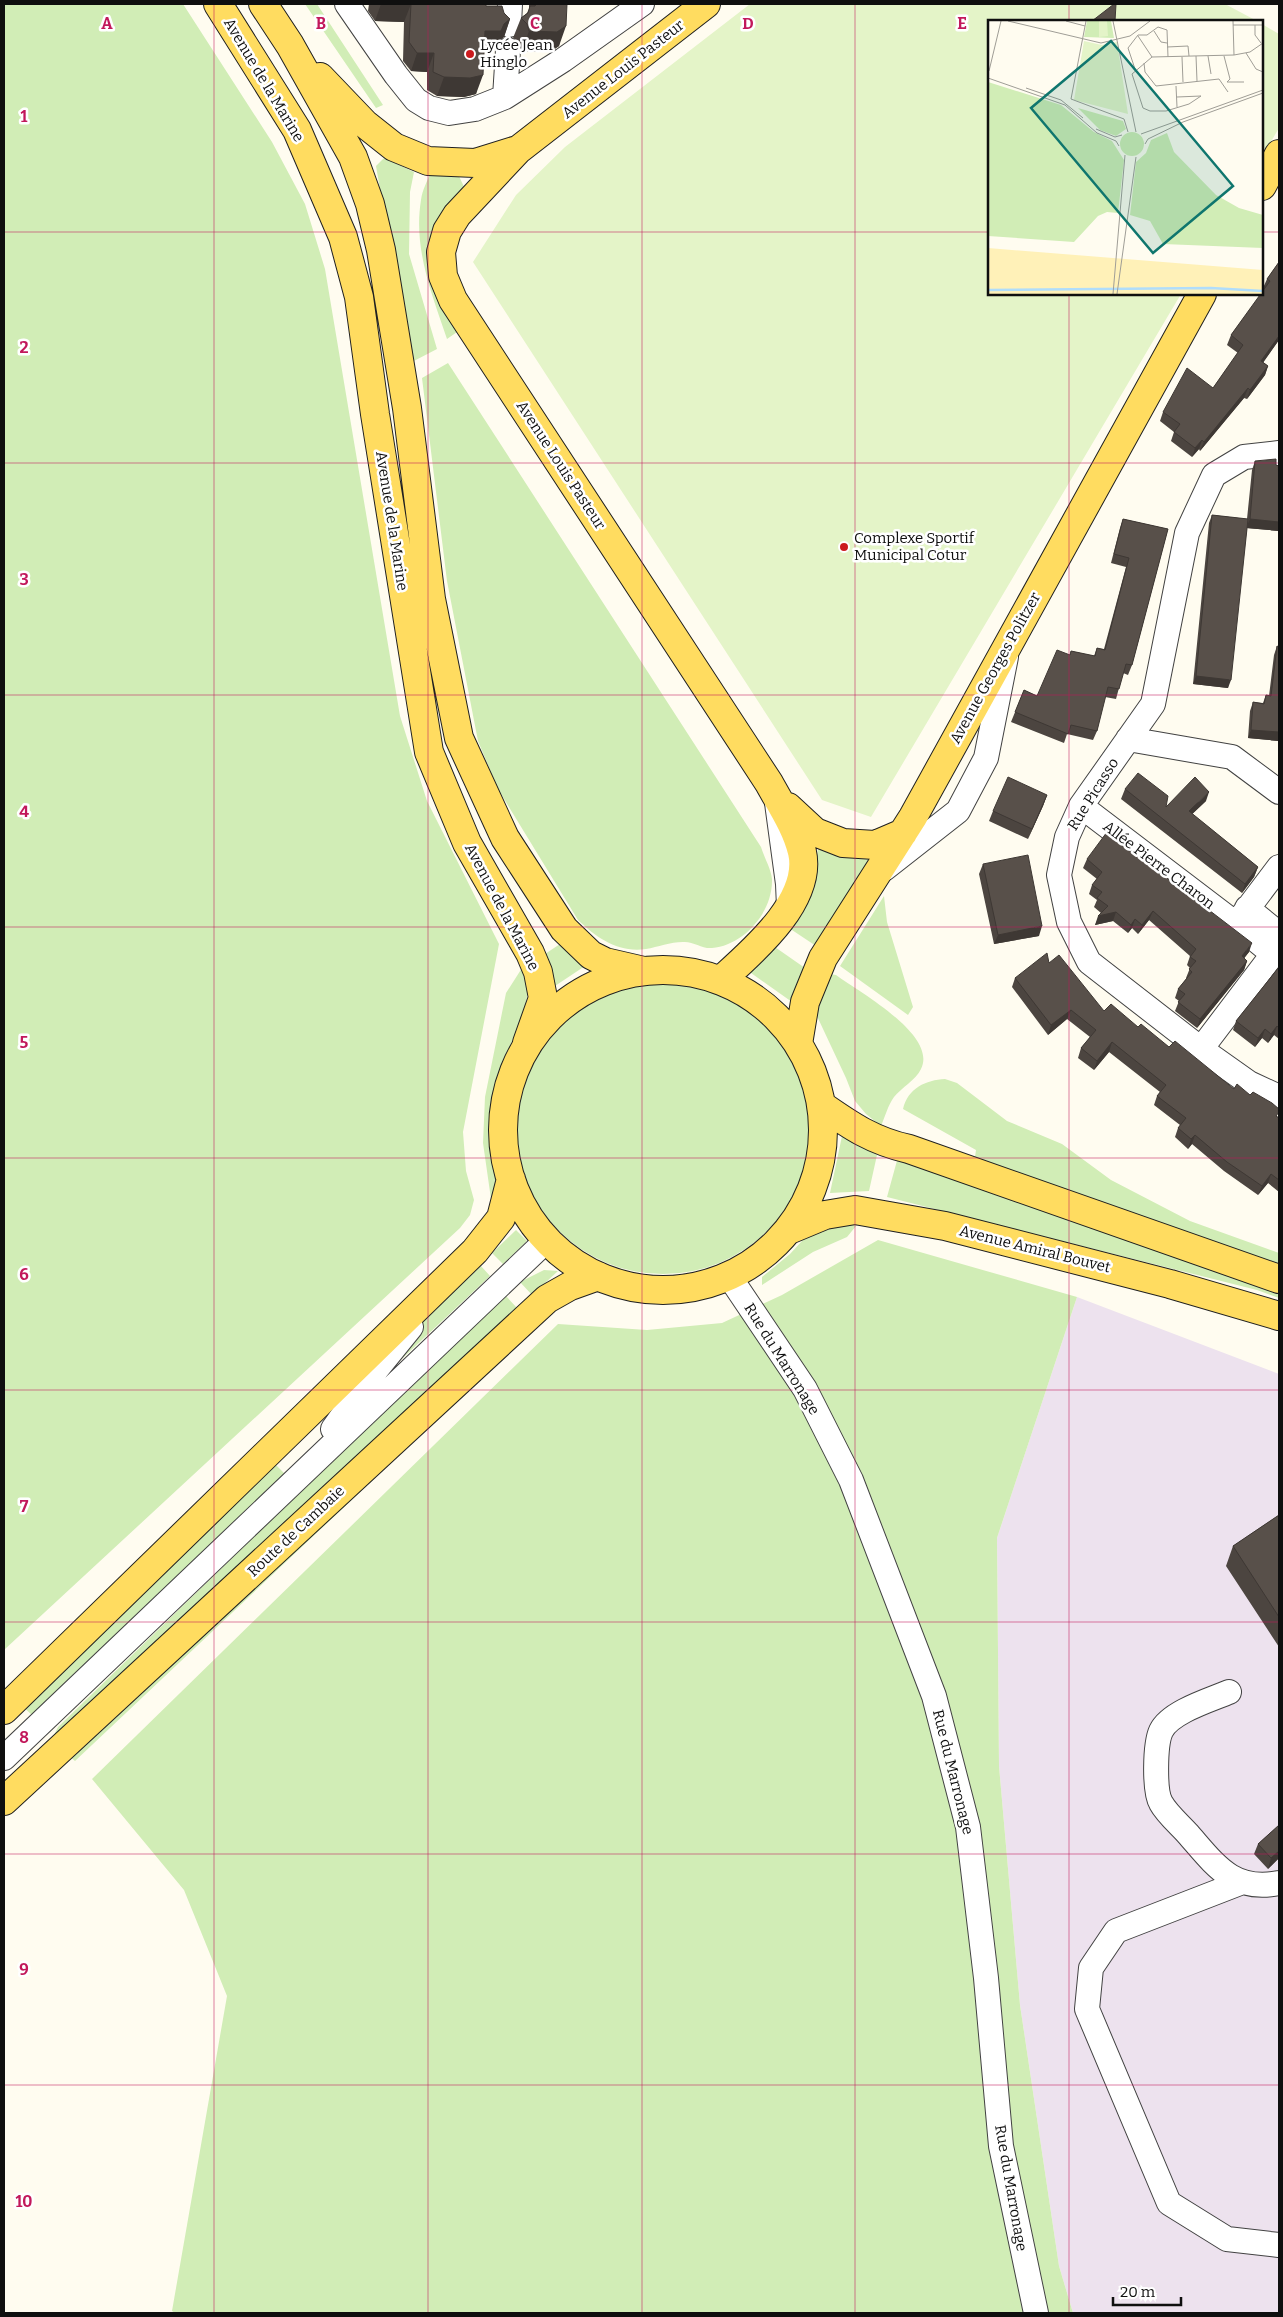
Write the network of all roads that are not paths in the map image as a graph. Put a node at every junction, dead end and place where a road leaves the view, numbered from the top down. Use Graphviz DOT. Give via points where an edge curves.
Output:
graph roads {
  1 [pos="218,4"];
  2 [pos="263,4"];
  3 [pos="347,4"];
  4 [pos="642,4"];
  5 [pos="706,4"];
  6 [pos="290,45"];
  7 [pos="508,50"];
  8 [pos="505,97"];
  9 [pos="518,150"];
  10 [pos="1279,154"];
  11 [pos="1263,184"];
  12 [pos="1201,295"];
  13 [pos="1279,453"];
  14 [pos="1009,643"];
  15 [pos="1128,739"];
  16 [pos="1279,792"];
  17 [pos="776,796"];
  18 [pos="1081,806"];
  19 [pos="903,833"];
  20 [pos="1279,867"];
  21 [pos="877,874"];
  22 [pos="1242,916"];
  23 [pos="1277,945"];
  24 [pos="644,971"];
  25 [pos="721,980"];
  26 [pos="527,1043"];
  27 [pos="798,1044"];
  28 [pos="1201,1049"];
  29 [pos="1279,1097"];
  30 [pos="821,1105"];
  31 [pos="511,1180"];
  32 [pos="789,1230"];
  33 [pos="547,1240"];
  34 [pos="475,1250"];
  35 [pos="598,1276"];
  36 [pos="729,1276"];
  37 [pos="1279,1279"];
  38 [pos="1279,1316"];
  39 [pos="301,1474"];
  40 [pos="1229,1692"];
  41 [pos="4,1710"];
  42 [pos="4,1758"];
  43 [pos="4,1800"];
  44 [pos="1240,1883"];
  45 [pos="1279,1883"];
  46 [pos="1279,2245"];
  47 [pos="1036,2313"];
  1 -- 26 [label="main road, Avenue de la Marine" via="297,130 343,237 359,297 374,414 429,752 467,843 538,972 543,998"];
  2 -- 6 [label="main road, Avenue de la Marine"];
  3 -- 8 [label="street" via="396,75 416,100 429,108 449,113 475,109"];
  4 -- 8 [label="street"];
  5 -- 9 [label="main road, Avenue Louis Pasteur"];
  6 -- 9 [label="main road" via="365,124 394,147 428,161 475,163"];
  6 -- 24 [label="main road, Avenue de la Marine" via="353,157 370,204 381,250 407,408 431,600 459,738 505,838 564,929 591,955 605,962"];
  7 -- 8 [label="street"];
  9 -- 17 [label="main road, Avenue Louis Pasteur" via="457,215 447,231 441,252 443,276 453,300"];
  10 -- 11 [label="main road"];
  12 -- 14 [label="main road, Avenue Georges Politzer"];
  13 -- 15 [label="street, Rue Picasso" via="1244,457 1214,475 1187,533 1153,704"];
  14 -- 19 [label="main road, Avenue Georges Politzer"];
  14 -- 21 [label="street" via="986,758 958,811"];
  15 -- 16 [label="street" via="1232,757"];
  15 -- 18 [label="street, Rue Picasso"];
  17 -- 19 [label="main road" via="815,832 843,843 875,845"];
  17 -- 25 [label="main road, Avenue Louis Pasteur" via="796,831 803,854 803,872 789,907 766,938"];
  18 -- 22 [label="street, Allée Pierre Charon"];
  18 -- 28 [label="street, Rue Picasso" via="1066,836 1059,875 1069,922 1089,962"];
  19 -- 21 [label="main road, Avenue Georges Politzer"];
  20 -- 22 [label="street"];
  21 -- 27 [label="main road, Avenue Georges Politzer" via="823,958 805,1002"];
  22 -- 23 [label="street, Allée Pierre Charon"];
  23 -- 28 [label="street"];
  24 -- 25 [label="main road" via="683,971"];
  24 -- 26 [label="main road" via="598,983 558,1008"];
  25 -- 27 [label="main road" via="751,996 777,1017"];
  26 -- 31 [label="main road" via="508,1086 503,1133"];
  27 -- 30 [label="main road" via="813,1073"];
  28 -- 29 [label="street, Rue Picasso" via="1249,1083"];
  30 -- 32 [label="main road" via="824,1132 815,1183"];
  30 -- 37 [label="main road" via="858,1131 890,1145"];
  31 -- 33 [label="main road" via="526,1212"];
  31 -- 34 [label="main road" via="501,1218"];
  32 -- 36 [label="main road" via="762,1256"];
  32 -- 38 [label="main road, Avenue Amiral Bouvet" via="825,1215 855,1210 945,1226 1170,1284"];
  33 -- 35 [label="main road" via="571,1261"];
  33 -- 39 [label="street"];
  34 -- 39 [label="street" via="368,1380"];
  34 -- 41 [label="main road"];
  35 -- 36 [label="main road" via="641,1289 686,1288"];
  35 -- 43 [label="main road, Route de Cambaie" via="570,1286 546,1300"];
  36 -- 47 [label="street, Rue du Marronage" via="805,1389 851,1480 934,1696 968,1827 986,1978 1000,2146"];
  39 -- 42 [label="street"];
  40 -- 44 [label="street" via="1174,1716 1161,1731 1155,1756 1160,1802 1221,1871"];
  44 -- 45 [label="street" via="1259,1886"];
  44 -- 46 [label="street" via="1116,1931 1091,1968 1086,2009 1169,2203 1227,2239"];
}
